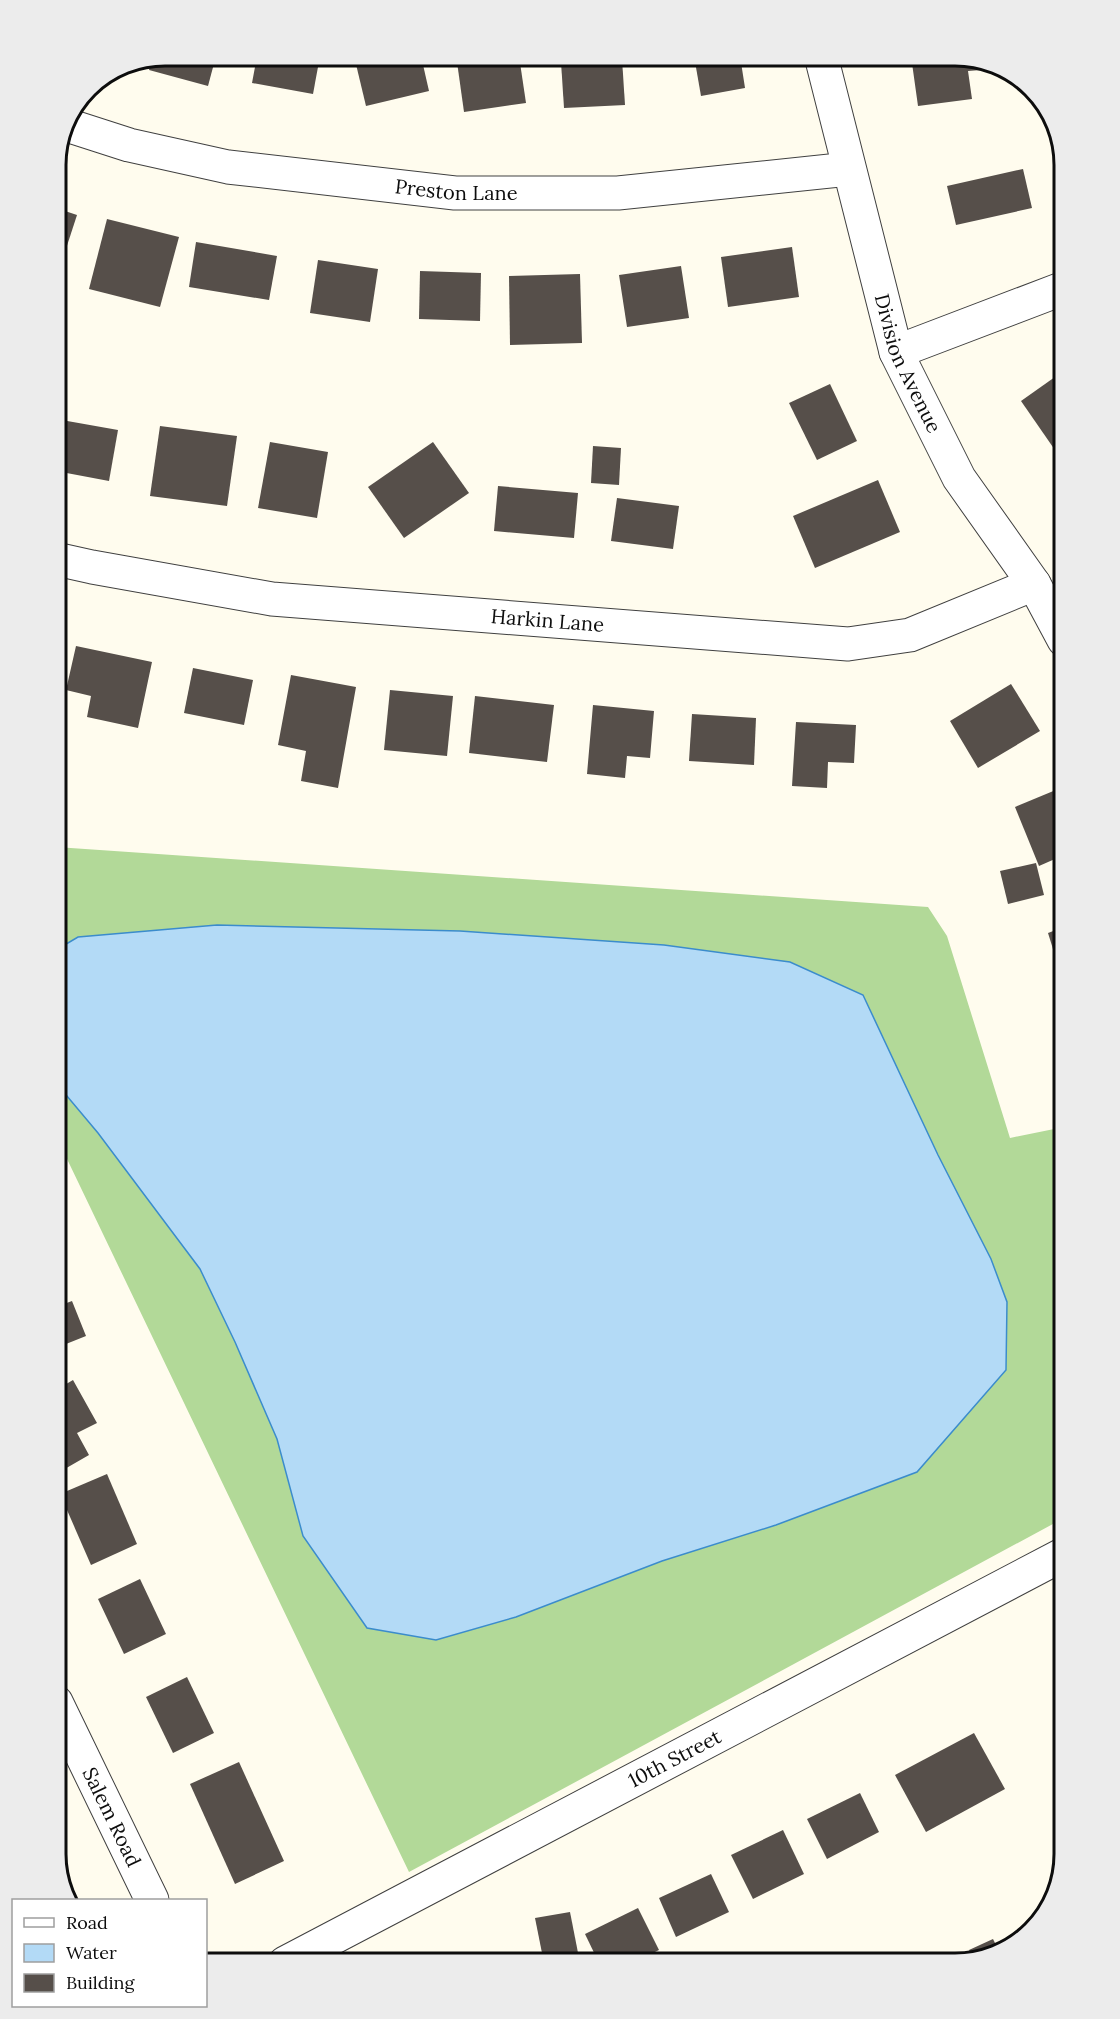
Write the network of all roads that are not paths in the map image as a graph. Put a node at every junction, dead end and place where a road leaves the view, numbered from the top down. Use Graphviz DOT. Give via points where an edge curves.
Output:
graph roads {
  1 [pos="823,66"];
  2 [pos="74,127"];
  3 [pos="849,169"];
  4 [pos="1054,292"];
  5 [pos="896,352"];
  6 [pos="66,561"];
  7 [pos="1034,584"];
  8 [pos="1054,620"];
  9 [pos="1054,1560"];
  10 [pos="66,1723"];
  11 [pos="152,1899"];
  12 [pos="304,1953"];
  1 -- 3 [label="street, Division Avenue"];
  2 -- 3 [label="street, Preston Lane" via="129,145 228,167 455,193 618,193"];
  3 -- 5 [label="street, Division Avenue"];
  4 -- 5 [label="street"];
  5 -- 7 [label="street, Division Avenue" via="959,478"];
  6 -- 7 [label="street, Harkin Lane" via="272,599 848,644 910,635"];
  7 -- 8 [label="street, Division Avenue"];
  9 -- 12 [label="street, 10th Street"];
  10 -- 11 [label="street, Salem Road"];
}
